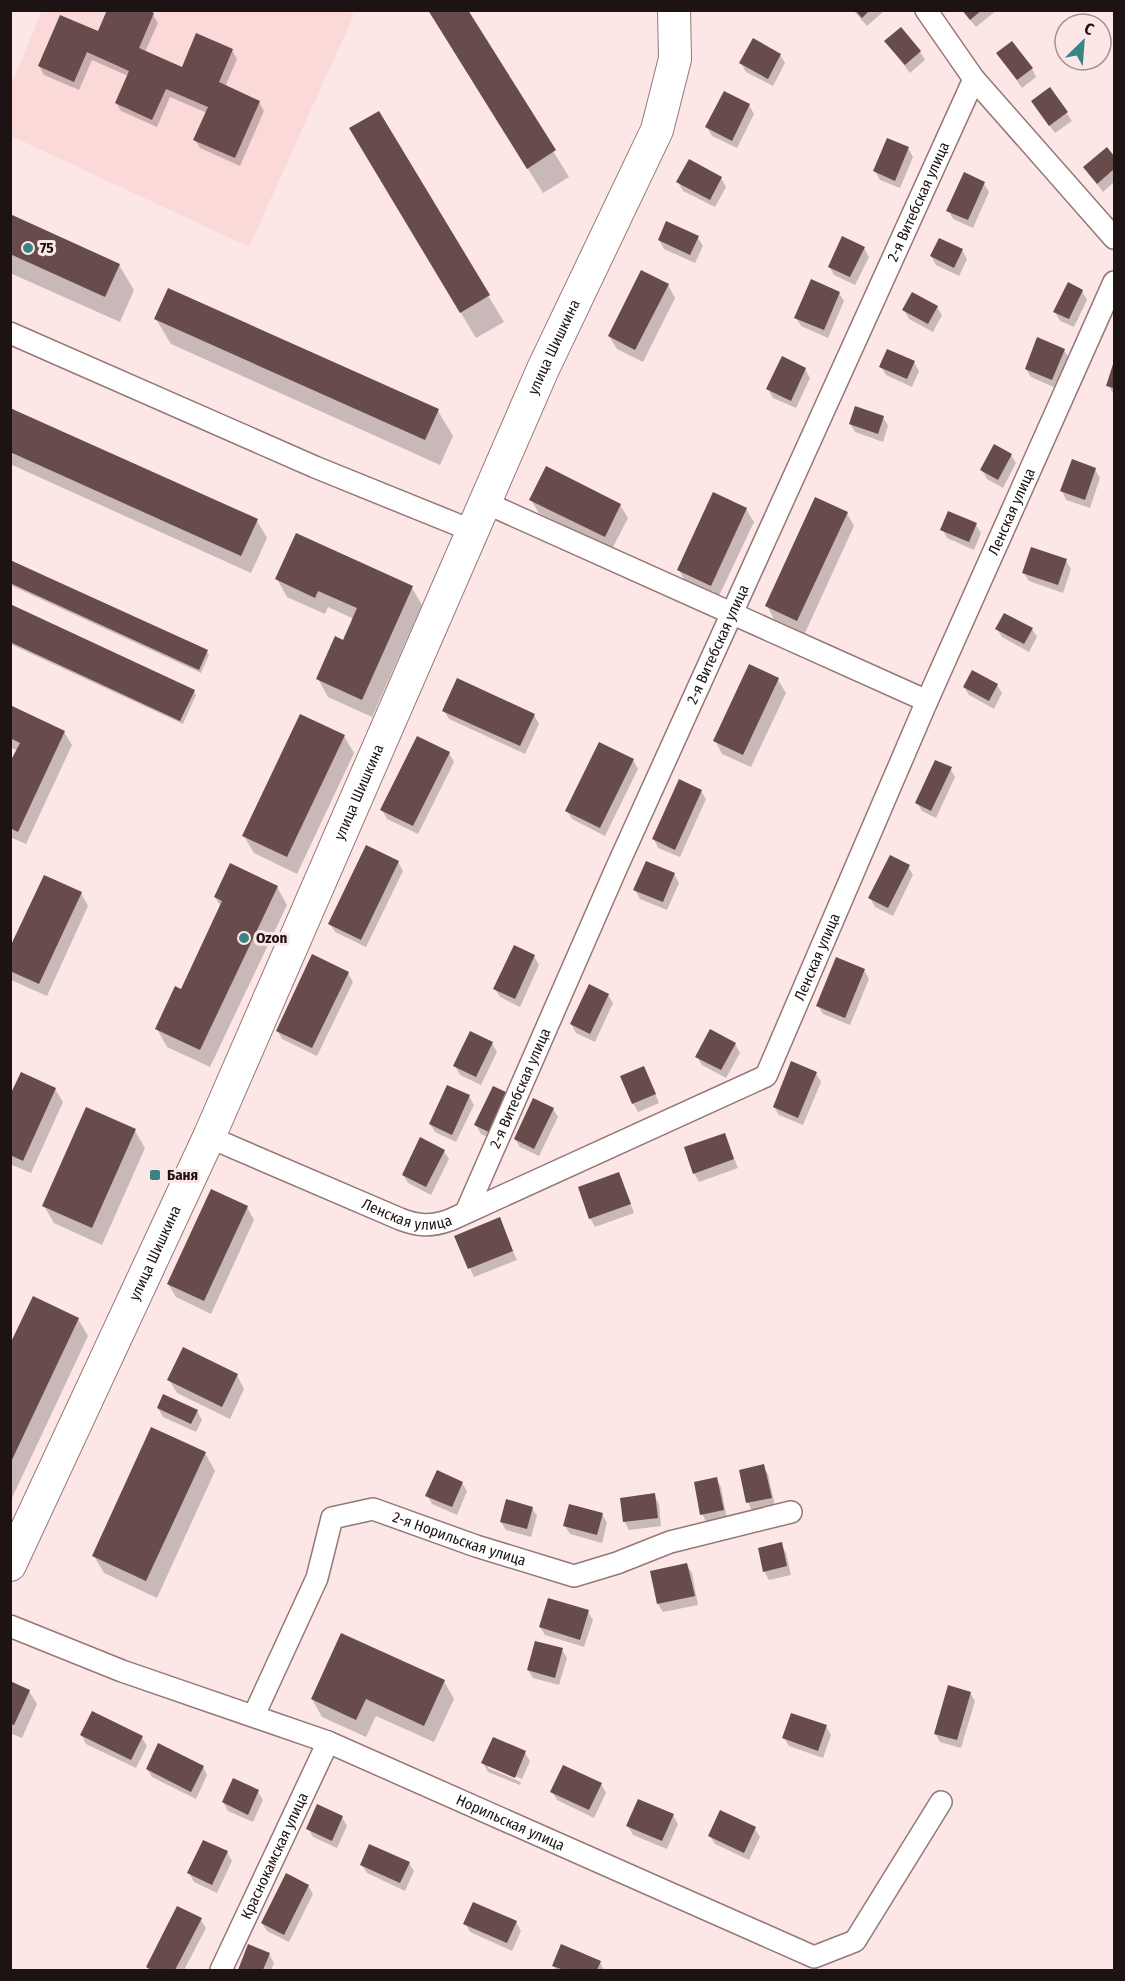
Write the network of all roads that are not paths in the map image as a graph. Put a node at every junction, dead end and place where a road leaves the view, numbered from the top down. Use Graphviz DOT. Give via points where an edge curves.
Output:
graph roads {
  1 [pos="674,10"];
  2 [pos="926,10"];
  3 [pos="974,80"];
  4 [pos="1114,238"];
  5 [pos="1114,282"];
  6 [pos="10,333"];
  7 [pos="479,517"];
  8 [pos="731,613"];
  9 [pos="927,701"];
  10 [pos="209,1137"];
  11 [pos="466,1212"];
  12 [pos="790,1512"];
  13 [pos="10,1565"];
  14 [pos="10,1626"];
  15 [pos="254,1716"];
  16 [pos="328,1742"];
  17 [pos="941,1802"];
  18 [pos="221,1971"];
  1 -- 7 [label="main road, улица Шишкина" via="675,59 657,130 543,369"];
  2 -- 3 [label="street"];
  3 -- 4 [label="street"];
  3 -- 8 [label="street, 2-я Витебская улица"];
  5 -- 9 [label="street, Ленская улица"];
  6 -- 7 [label="street" via="315,467"];
  7 -- 8 [label="street"];
  7 -- 10 [label="main road, улица Шишкина"];
  8 -- 9 [label="street"];
  8 -- 11 [label="street, 2-я Витебская улица"];
  9 -- 11 [label="street, Ленская улица" via="766,1076"];
  10 -- 11 [label="street, Ленская улица" via="423,1226 450,1221"];
  10 -- 13 [label="main road, улица Шишкина"];
  12 -- 15 [label="street, 2-я Норильская улица" via="670,1542 574,1576 373,1509 332,1518 317,1578"];
  14 -- 15 [label="street, Норильская улица" via="122,1671"];
  15 -- 16 [label="street, Норильская улица"];
  16 -- 17 [label="street, Норильская улица" via="814,1957 855,1941"];
  16 -- 18 [label="street, Краснокамская улица"];
}
